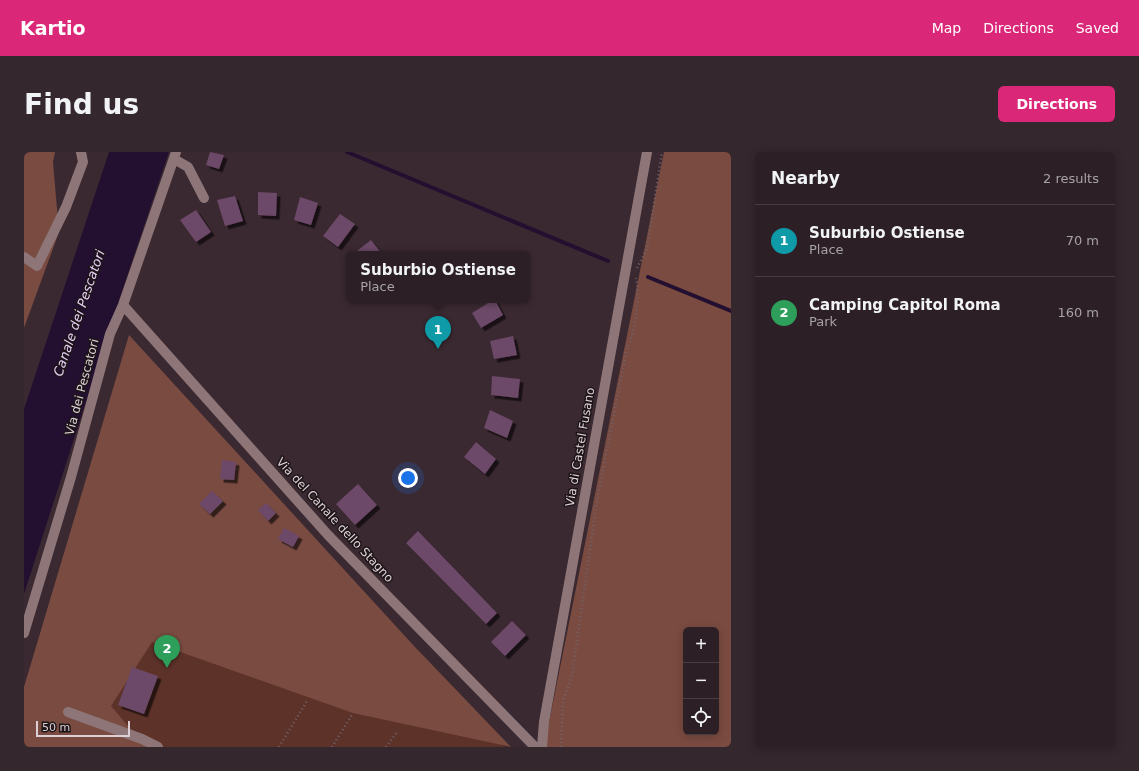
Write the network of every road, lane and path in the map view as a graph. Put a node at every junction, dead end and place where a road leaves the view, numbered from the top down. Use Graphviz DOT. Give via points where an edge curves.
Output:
graph roads {
  1 [pos="81,152"];
  2 [pos="647,152"];
  3 [pos="662,152"];
  4 [pos="175,156"];
  5 [pos="204,198"];
  6 [pos="24,257"];
  7 [pos="636,270"];
  8 [pos="635,276"];
  9 [pos="123,304"];
  10 [pos="24,634"];
  11 [pos="307,701"];
  12 [pos="68,712"];
  13 [pos="353,713"];
  14 [pos="397,732"];
  15 [pos="158,747"];
  16 [pos="279,747"];
  17 [pos="332,747"];
  18 [pos="386,747"];
  19 [pos="535,747"];
  20 [pos="542,747"];
  21 [pos="561,747"];
  1 -- 6 [label="street" via="83,162 37,266"];
  2 -- 20 [label="street, Via di Castel Fusano" via="547,706"];
  3 -- 7 [label="path" via="647,249"];
  4 -- 5 [label="street" via="188,167"];
  4 -- 9 [label="street, Via dei Pescatori"];
  8 -- 21 [label="path" via="638,287 632,341 627,348 597,500 572,675 563,701"];
  9 -- 10 [label="street, Via dei Pescatori" via="110,334"];
  9 -- 19 [label="street, Via del Canale dello Stagno" via="328,535"];
  11 -- 16 [label="path"];
  12 -- 15 [label="street"];
  13 -- 17 [label="path"];
  14 -- 18 [label="path"];
}
